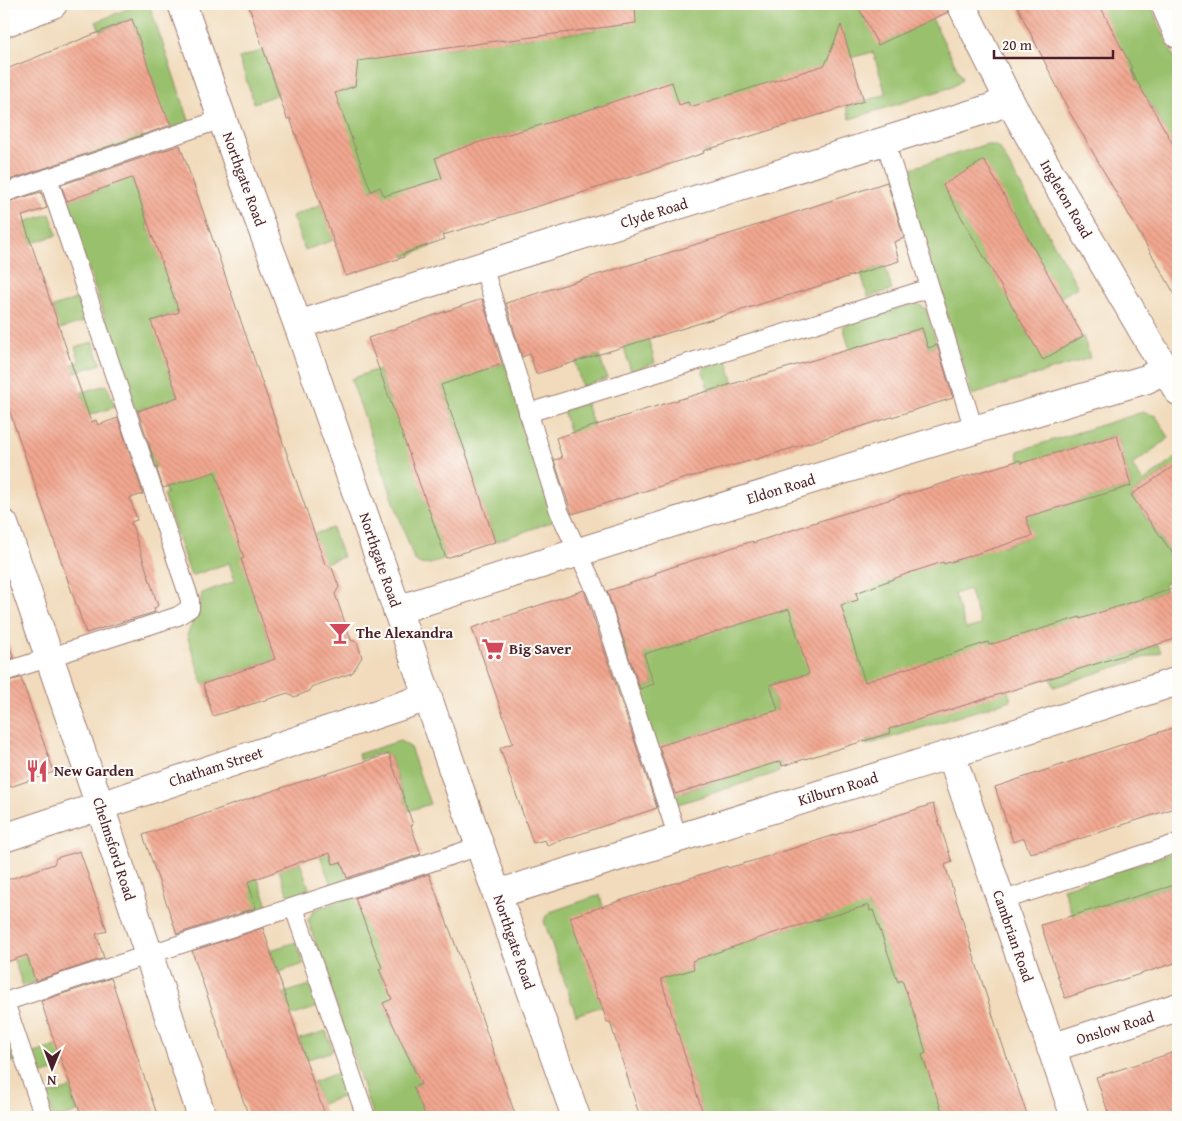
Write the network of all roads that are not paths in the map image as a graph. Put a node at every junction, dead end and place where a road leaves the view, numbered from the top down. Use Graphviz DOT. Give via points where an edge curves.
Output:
graph roads {
  1 [pos="53,4"];
  2 [pos="182,4"];
  3 [pos="961,4"];
  4 [pos="1165,4"];
  5 [pos="4,23"];
  6 [pos="1178,34"];
  7 [pos="1009,99"];
  8 [pos="222,120"];
  9 [pos="885,141"];
  10 [pos="48,178"];
  11 [pos="4,194"];
  12 [pos="483,266"];
  13 [pos="930,288"];
  14 [pos="298,326"];
  15 [pos="1171,380"];
  16 [pos="528,413"];
  17 [pos="974,430"];
  18 [pos="4,524"];
  19 [pos="578,552"];
  20 [pos="397,610"];
  21 [pos="49,657"];
  22 [pos="4,672"];
  23 [pos="1178,681"];
  24 [pos="428,698"];
  25 [pos="951,754"];
  26 [pos="100,806"];
  27 [pos="4,838"];
  28 [pos="678,838"];
  29 [pos="1178,843"];
  30 [pos="480,846"];
  31 [pos="497,894"];
  32 [pos="1001,901"];
  33 [pos="294,908"];
  34 [pos="148,955"];
  35 [pos="5,1002"];
  36 [pos="1178,1008"];
  37 [pos="1051,1048"];
  38 [pos="44,1117"];
  39 [pos="202,1117"];
  40 [pos="366,1117"];
  41 [pos="576,1117"];
  42 [pos="1075,1117"];
  1 -- 5 [label="street"];
  2 -- 8 [label="street, Northgate Road"];
  3 -- 7 [label="street, Ingleton Road"];
  4 -- 6 [label="street"];
  7 -- 9 [label="street, Clyde Road" via="991,108"];
  7 -- 15 [label="street, Ingleton Road"];
  8 -- 10 [label="lane"];
  8 -- 14 [label="street, Northgate Road"];
  9 -- 12 [label="street, Clyde Road"];
  9 -- 13 [label="lane"];
  10 -- 11 [label="lane"];
  10 -- 21 [label="lane" via="190,600 190,608 178,616"];
  12 -- 14 [label="street, Clyde Road"];
  12 -- 16 [label="lane"];
  13 -- 16 [label="lane"];
  13 -- 17 [label="lane"];
  14 -- 20 [label="street, Northgate Road"];
  15 -- 17 [label="street, Eldon Road" via="1147,379"];
  16 -- 19 [label="lane" via="559,511"];
  17 -- 19 [label="street, Eldon Road"];
  18 -- 21 [label="street, Chelmsford Road"];
  19 -- 20 [label="street, Eldon Road"];
  19 -- 28 [label="lane" via="599,600"];
  20 -- 24 [label="street, Northgate Road"];
  21 -- 22 [label="lane"];
  21 -- 26 [label="street, Chelmsford Road"];
  23 -- 25 [label="street, Kilburn Road"];
  24 -- 26 [label="street, Chatham Street"];
  24 -- 30 [label="street, Northgate Road"];
  25 -- 28 [label="street, Kilburn Road"];
  25 -- 32 [label="street, Cambrian Road"];
  26 -- 27 [label="street, Chatham Street"];
  26 -- 34 [label="street, Chelmsford Road"];
  28 -- 31 [label="street, Kilburn Road"];
  29 -- 32 [label="lane"];
  30 -- 31 [label="street, Northgate Road"];
  30 -- 33 [label="lane"];
  31 -- 41 [label="street, Northgate Road"];
  32 -- 37 [label="street, Cambrian Road"];
  33 -- 34 [label="lane"];
  33 -- 40 [label="lane"];
  34 -- 35 [label="lane"];
  34 -- 39 [label="street, Chelmsford Road"];
  35 -- 38 [label="lane"];
  36 -- 37 [label="street, Onslow Road"];
  37 -- 42 [label="street, Cambrian Road"];
}
